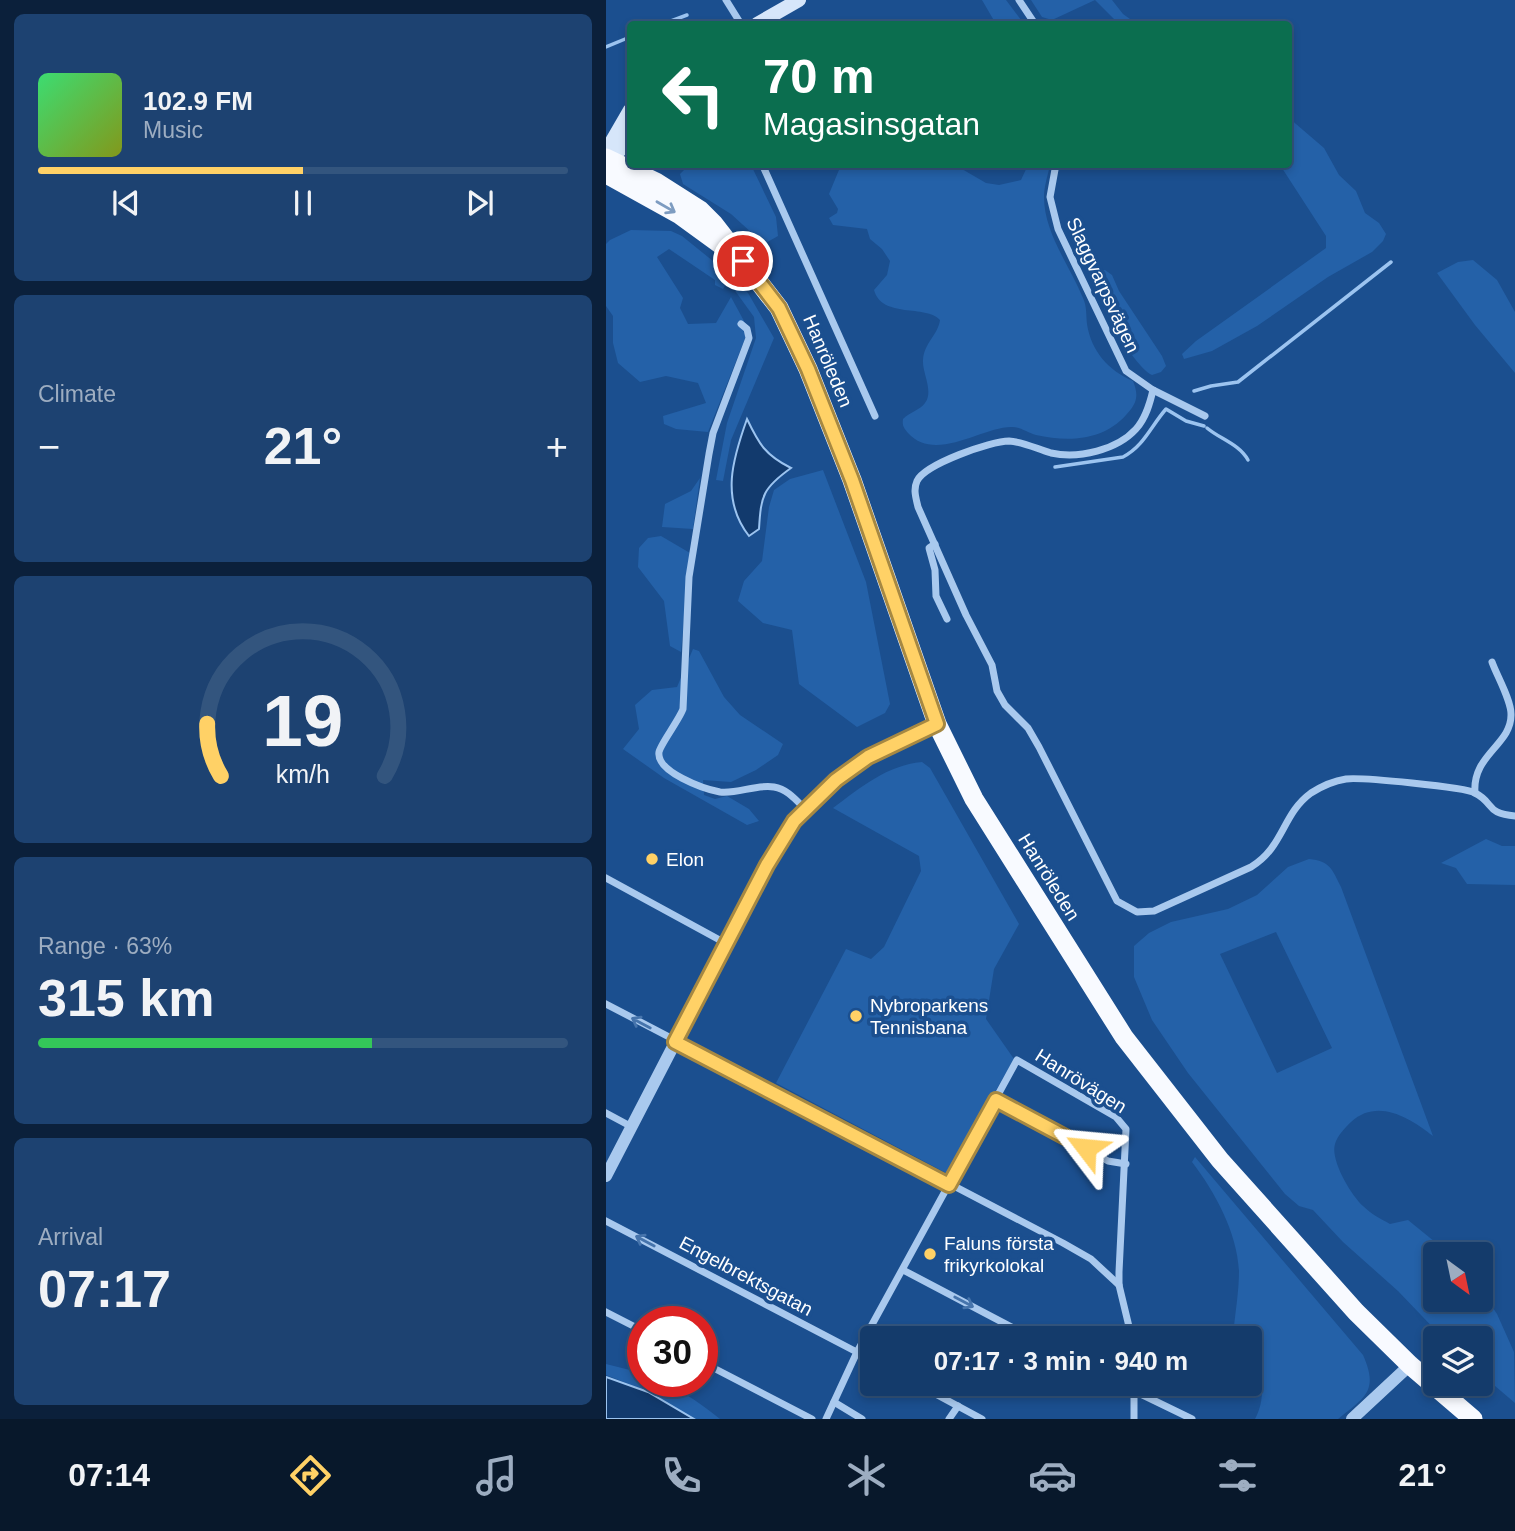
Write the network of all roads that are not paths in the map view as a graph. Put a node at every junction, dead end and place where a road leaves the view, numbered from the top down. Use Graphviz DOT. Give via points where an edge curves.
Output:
graph roads {
  1 [pos="726,0"];
  2 [pos="799,0"];
  3 [pos="1019,0"];
  4 [pos="739,21"];
  5 [pos="762,21"];
  6 [pos="1033,21"];
  7 [pos="627,115"];
  8 [pos="627,137"];
  9 [pos="607,165"];
  10 [pos="764,168"];
  11 [pos="1055,168"];
  12 [pos="741,324"];
  13 [pos="1153,390"];
  14 [pos="875,416"];
  15 [pos="1204,416"];
  16 [pos="935,544"];
  17 [pos="947,619"];
  18 [pos="1492,662"];
  19 [pos="937,724"];
  20 [pos="1475,793"];
  21 [pos="805,808"];
  22 [pos="1515,817"];
  23 [pos="606,878"];
  24 [pos="727,944"];
  25 [pos="606,1004"];
  26 [pos="675,1042"];
  27 [pos="996,1100"];
  28 [pos="606,1113"];
  29 [pos="632,1127"];
  30 [pos="1126,1164"];
  31 [pos="606,1176"];
  32 [pos="949,1185"];
  33 [pos="606,1221"];
  34 [pos="904,1270"];
  35 [pos="1119,1285"];
  36 [pos="606,1312"];
  37 [pos="627,1323"];
  38 [pos="1010,1326"];
  39 [pos="1129,1326"];
  40 [pos="857,1352"];
  41 [pos="860,1354"];
  42 [pos="1410,1365"];
  43 [pos="718,1370"];
  44 [pos="939,1396"];
  45 [pos="1134,1396"];
  46 [pos="1149,1396"];
  47 [pos="834,1402"];
  48 [pos="958,1406"];
  49 [pos="812,1419"];
  50 [pos="826,1419"];
  51 [pos="862,1419"];
  52 [pos="949,1419"];
  53 [pos="982,1419"];
  54 [pos="1134,1419"];
  55 [pos="1192,1419"];
  56 [pos="1352,1419"];
  57 [pos="1473,1419"];
  1 -- 4 [label="street"];
  2 -- 5 [label="main road"];
  3 -- 6 [label="street"];
  7 -- 9 [label="main road" via="608,148"];
  8 -- 9 [label="main road"];
  9 -- 19 [label="highway, Hanröleden" via="743,261 779,308 852,480"];
  10 -- 14 [label="street"];
  11 -- 13 [label="street, Slaggvarpsvägen" via="1050,197 1058,229 1126,371"];
  12 -- 21 [label="street" via="749,338 711,441 689,577 683,709 659,755 666,768 695,783 720,792 777,788"];
  13 -- 15 [label="street, Slaggvarpsvägen"];
  13 -- 16 [label="street" via="1138,428 1123,441 1093,452 1051,453 1000,442 923,473 916,484 916,499"];
  16 -- 17 [label="street" via="929,548 936,596"];
  16 -- 20 [label="street" via="992,665 997,691 1028,728 1109,889 1128,909 1147,913 1161,909 1258,863 1274,847 1301,801 1333,782 1364,778"];
  18 -- 20 [label="street" via="1510,720 1505,736 1482,763 1474,781"];
  19 -- 21 [label="street" via="868,757"];
  19 -- 42 [label="highway, Hanröleden" via="974,799 1123,1037 1220,1160 1356,1312"];
  20 -- 22 [label="street" via="1500,815"];
  21 -- 24 [label="street" via="772,857"];
  23 -- 24 [label="street"];
  24 -- 26 [label="street"];
  26 -- 25 [label="street, one-way"];
  26 -- 29 [label="street"];
  26 -- 32 [label="street"];
  27 -- 30 [label="street" via="1108,1161"];
  27 -- 30 [label="street, Hanrövägen" via="1017,1060 1121,1121 1128,1133"];
  27 -- 32 [label="street"];
  28 -- 29 [label="street"];
  29 -- 31 [label="street"];
  30 -- 35 [label="street, Hanrövägen"];
  32 -- 34 [label="street"];
  32 -- 35 [label="street" via="1091,1259"];
  40 -- 33 [label="street, Engelbrektsgatan, one-way"];
  34 -- 38 [label="street, one-way"];
  34 -- 40 [label="street"];
  35 -- 39 [label="street, Hanrövägen"];
  36 -- 37 [label="street"];
  40 -- 41 [label="street, Engelbrektsgatan"];
  40 -- 47 [label="street"];
  42 -- 56 [label="street"];
  42 -- 57 [label="highway, Hanröleden"];
  43 -- 49 [label="street"];
  44 -- 48 [label="street"];
  45 -- 54 [label="street"];
  46 -- 55 [label="street"];
  47 -- 50 [label="street"];
  47 -- 51 [label="street"];
  48 -- 52 [label="street"];
  48 -- 53 [label="street"];
}
